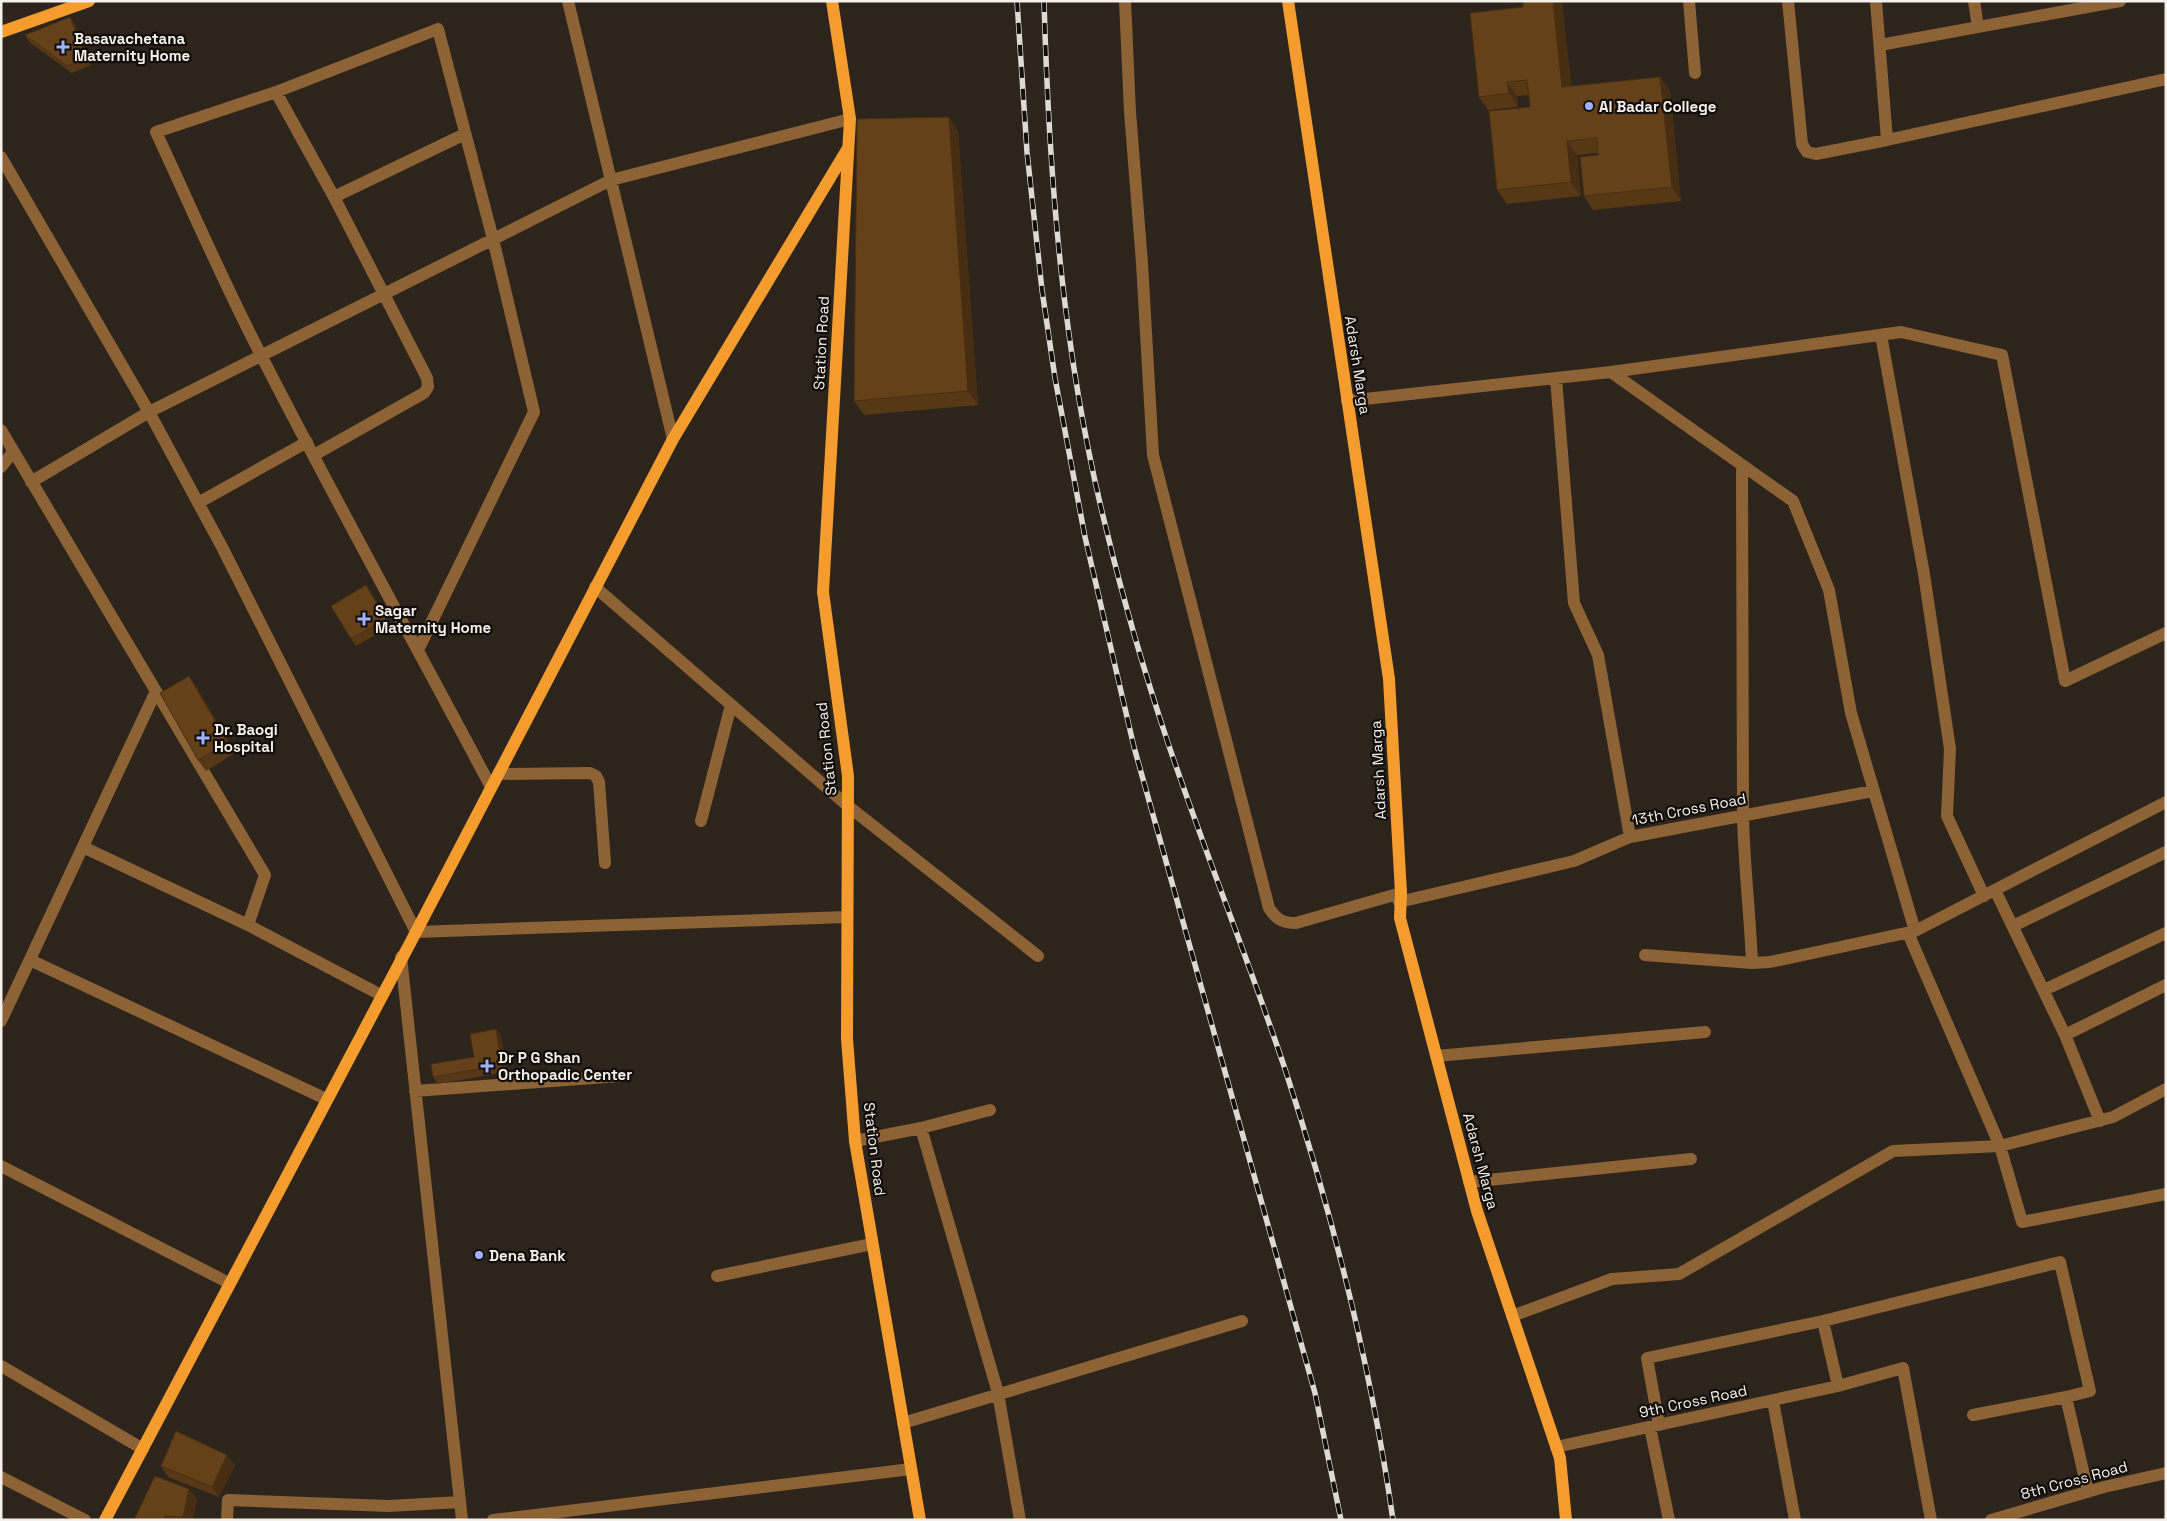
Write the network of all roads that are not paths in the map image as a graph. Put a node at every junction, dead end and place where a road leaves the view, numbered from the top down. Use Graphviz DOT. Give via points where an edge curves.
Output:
graph roads {
  1 [pos="89,1"];
  2 [pos="568,1"];
  3 [pos="832,1"];
  4 [pos="1125,1"];
  5 [pos="1288,1"];
  6 [pos="1689,1"];
  7 [pos="1788,1"];
  8 [pos="1876,1"];
  9 [pos="1974,1"];
  10 [pos="2120,1"];
  11 [pos="1978,28"];
  12 [pos="1,32"];
  13 [pos="1880,46"];
  14 [pos="1695,73"];
  15 [pos="2166,79"];
  16 [pos="276,92"];
  17 [pos="850,119"];
  18 [pos="465,134"];
  19 [pos="1887,140"];
  20 [pos="848,148"];
  21 [pos="1,157"];
  22 [pos="611,180"];
  23 [pos="334,197"];
  24 [pos="493,239"];
  25 [pos="383,294"];
  26 [pos="1881,334"];
  27 [pos="261,356"];
  28 [pos="1610,372"];
  29 [pos="1556,378"];
  30 [pos="1347,401"];
  31 [pos="149,412"];
  32 [pos="1,430"];
  33 [pos="673,439"];
  34 [pos="307,442"];
  35 [pos="13,452"];
  36 [pos="314,455"];
  37 [pos="1742,465"];
  38 [pos="1,467"];
  39 [pos="31,482"];
  40 [pos="198,502"];
  41 [pos="595,587"];
  42 [pos="2166,633"];
  43 [pos="418,650"];
  44 [pos="156,691"];
  45 [pos="731,704"];
  46 [pos="498,774"];
  47 [pos="491,787"];
  48 [pos="1874,791"];
  49 [pos="2166,802"];
  50 [pos="848,806"];
  51 [pos="1743,816"];
  52 [pos="701,821"];
  53 [pos="1630,837"];
  54 [pos="83,847"];
  55 [pos="2166,852"];
  56 [pos="604,862"];
  57 [pos="1990,893"];
  58 [pos="1400,897"];
  59 [pos="848,917"];
  60 [pos="248,925"];
  61 [pos="2013,926"];
  62 [pos="416,932"];
  63 [pos="1911,932"];
  64 [pos="2166,933"];
  65 [pos="1645,955"];
  66 [pos="1038,956"];
  67 [pos="401,957"];
  68 [pos="30,960"];
  69 [pos="1752,963"];
  70 [pos="2166,985"];
  71 [pos="2044,990"];
  72 [pos="381,995"];
  73 [pos="1,1021"];
  74 [pos="1704,1032"];
  75 [pos="2065,1036"];
  76 [pos="1436,1056"];
  77 [pos="621,1076"];
  78 [pos="2166,1089"];
  79 [pos="415,1091"];
  80 [pos="326,1099"];
  81 [pos="990,1110"];
  82 [pos="2100,1120"];
  83 [pos="921,1128"];
  84 [pos="855,1141"];
  85 [pos="2000,1146"];
  86 [pos="1690,1159"];
  87 [pos="1,1166"];
  88 [pos="1469,1182"];
  89 [pos="2166,1194"];
  90 [pos="872,1244"];
  91 [pos="717,1276"];
  92 [pos="230,1283"];
  93 [pos="1512,1316"];
  94 [pos="1823,1320"];
  95 [pos="1242,1321"];
  96 [pos="1,1366"];
  97 [pos="1838,1386"];
  98 [pos="998,1393"];
  99 [pos="2066,1397"];
  100 [pos="1773,1400"];
  101 [pos="1974,1415"];
  102 [pos="903,1423"];
  103 [pos="1654,1426"];
  104 [pos="1556,1447"];
  105 [pos="143,1449"];
  106 [pos="911,1469"];
  107 [pos="2166,1473"];
  108 [pos="1,1477"];
  109 [pos="2088,1492"];
  110 [pos="460,1502"];
  111 [pos="2020,1516"];
  112 [pos="85,1520"];
  113 [pos="105,1520"];
  114 [pos="227,1520"];
  115 [pos="462,1520"];
  116 [pos="493,1520"];
  117 [pos="920,1520"];
  118 [pos="1020,1520"];
  119 [pos="1566,1520"];
  120 [pos="1669,1520"];
  121 [pos="1795,1520"];
  122 [pos="1931,1520"];
  123 [pos="1991,1520"];
  1 -- 12 [label="main road"];
  2 -- 22 [label="street"];
  3 -- 17 [label="main road, Station Road"];
  4 -- 58 [label="street, 13th Cross Road" via="1152,455 1269,908 1275,918 1285,923 1296,923"];
  5 -- 30 [label="main road, Adarsh Marga"];
  6 -- 14 [label="street"];
  7 -- 19 [label="street" via="1802,144 1807,152 1816,154"];
  8 -- 13 [label="street"];
  9 -- 11 [label="street"];
  10 -- 11 [label="street"];
  11 -- 13 [label="street"];
  13 -- 19 [label="street"];
  15 -- 19 [label="street"];
  16 -- 18 [label="street" via="438,29"];
  16 -- 23 [label="street"];
  16 -- 27 [label="street" via="156,132"];
  17 -- 20 [label="main road, Station Road"];
  17 -- 22 [label="street"];
  18 -- 23 [label="street"];
  18 -- 24 [label="street"];
  20 -- 33 [label="main road"];
  20 -- 50 [label="main road, Station Road" via="823,592 848,776"];
  21 -- 31 [label="street"];
  22 -- 24 [label="street"];
  22 -- 33 [label="street"];
  23 -- 25 [label="street"];
  24 -- 25 [label="street"];
  24 -- 43 [label="street" via="534,412"];
  25 -- 27 [label="street"];
  25 -- 36 [label="street" via="427,378 428,387 424,393"];
  26 -- 28 [label="street"];
  26 -- 42 [label="street" via="1901,332 2002,355 2065,681"];
  26 -- 57 [label="street" via="1924,574 1950,749 1947,816"];
  27 -- 31 [label="street"];
  27 -- 34 [label="street"];
  28 -- 29 [label="street"];
  28 -- 37 [label="street"];
  29 -- 30 [label="street"];
  29 -- 53 [label="street" via="1574,602 1598,654"];
  30 -- 58 [label="main road, Adarsh Marga" via="1389,679"];
  31 -- 39 [label="street"];
  31 -- 40 [label="street"];
  32 -- 35 [label="street"];
  33 -- 41 [label="main road"];
  34 -- 36 [label="street"];
  34 -- 40 [label="street"];
  35 -- 38 [label="street"];
  35 -- 39 [label="street"];
  36 -- 43 [label="street"];
  37 -- 48 [label="street" via="1793,501 1808,537 1829,590 1851,713"];
  37 -- 51 [label="street"];
  39 -- 44 [label="street"];
  40 -- 62 [label="street"];
  41 -- 45 [label="street"];
  41 -- 46 [label="main road"];
  43 -- 47 [label="street"];
  44 -- 54 [label="street"];
  44 -- 60 [label="street" via="265,874"];
  45 -- 50 [label="street"];
  45 -- 52 [label="street"];
  46 -- 47 [label="main road"];
  46 -- 56 [label="street" via="590,773 596,776"];
  47 -- 62 [label="main road"];
  48 -- 51 [label="street, 13th Cross Road"];
  48 -- 63 [label="street"];
  49 -- 57 [label="street"];
  50 -- 59 [label="main road, Station Road"];
  50 -- 66 [label="street"];
  51 -- 53 [label="street, 13th Cross Road"];
  51 -- 69 [label="street"];
  53 -- 58 [label="street, 13th Cross Road" via="1574,862"];
  54 -- 60 [label="street"];
  54 -- 68 [label="street"];
  55 -- 61 [label="street"];
  57 -- 61 [label="street"];
  57 -- 63 [label="street"];
  58 -- 76 [label="main road, Adarsh Marga" via="1400,918"];
  59 -- 62 [label="street"];
  59 -- 84 [label="main road, Station Road" via="847,1039"];
  60 -- 72 [label="street"];
  61 -- 71 [label="street"];
  62 -- 67 [label="main road"];
  63 -- 69 [label="street"];
  63 -- 85 [label="street"];
  64 -- 71 [label="street"];
  65 -- 69 [label="street"];
  67 -- 72 [label="main road"];
  67 -- 79 [label="street"];
  68 -- 73 [label="street"];
  68 -- 80 [label="street"];
  70 -- 75 [label="street"];
  71 -- 75 [label="street"];
  72 -- 80 [label="main road"];
  74 -- 76 [label="street"];
  75 -- 82 [label="street"];
  76 -- 88 [label="main road, Adarsh Marga"];
  77 -- 79 [label="street"];
  78 -- 82 [label="street" via="2113,1117"];
  79 -- 110 [label="street"];
  80 -- 92 [label="main road"];
  81 -- 83 [label="street"];
  82 -- 85 [label="street"];
  83 -- 84 [label="street"];
  83 -- 98 [label="street"];
  84 -- 90 [label="main road, Station Road"];
  85 -- 89 [label="street" via="2022,1222"];
  85 -- 93 [label="street" via="1893,1151 1679,1274 1612,1279"];
  86 -- 88 [label="street"];
  87 -- 92 [label="street"];
  88 -- 93 [label="main road, Adarsh Marga"];
  90 -- 91 [label="street"];
  90 -- 102 [label="main road, Station Road"];
  92 -- 105 [label="main road"];
  93 -- 104 [label="main road, Adarsh Marga"];
  94 -- 97 [label="street"];
  94 -- 99 [label="street" via="2060,1262 2090,1392"];
  94 -- 103 [label="street" via="1648,1358"];
  95 -- 98 [label="street"];
  96 -- 105 [label="street"];
  97 -- 100 [label="street, 9th Cross Road"];
  97 -- 122 [label="street, 9th Cross Road" via="1904,1368"];
  98 -- 102 [label="street"];
  98 -- 118 [label="street"];
  99 -- 101 [label="street"];
  99 -- 109 [label="street"];
  100 -- 103 [label="street, 9th Cross Road"];
  100 -- 121 [label="street"];
  102 -- 106 [label="main road, Station Road"];
  103 -- 104 [label="street, 9th Cross Road"];
  103 -- 120 [label="street"];
  104 -- 119 [label="main road, Adarsh Marga"];
  105 -- 113 [label="main road"];
  106 -- 116 [label="street"];
  106 -- 117 [label="main road, Station Road"];
  107 -- 109 [label="street, 8th Cross Road"];
  108 -- 112 [label="street"];
  109 -- 111 [label="street, 8th Cross Road"];
  110 -- 114 [label="street" via="390,1506 228,1500"];
  110 -- 115 [label="street"];
  111 -- 123 [label="street, 8th Cross Road"];
}
